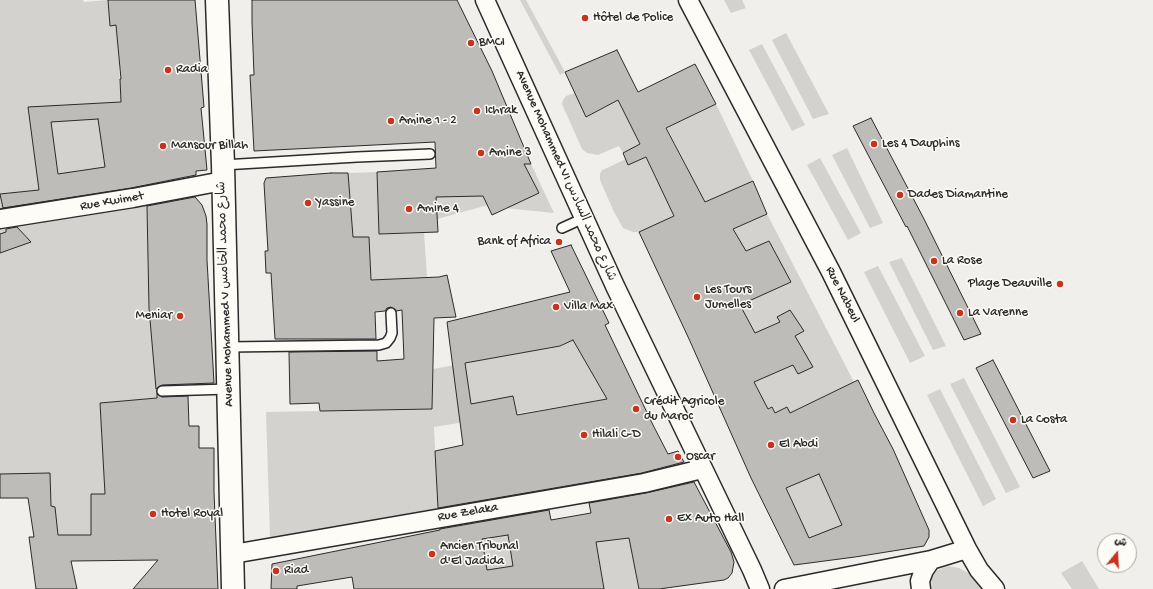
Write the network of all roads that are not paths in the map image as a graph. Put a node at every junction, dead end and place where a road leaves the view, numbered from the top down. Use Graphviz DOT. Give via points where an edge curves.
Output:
graph roads {
  1 [pos="217,0"];
  2 [pos="485,0"];
  3 [pos="688,0"];
  4 [pos="430,154"];
  5 [pos="223,173"];
  6 [pos="584,218"];
  7 [pos="0,219"];
  8 [pos="562,228"];
  9 [pos="391,313"];
  10 [pos="228,347"];
  11 [pos="229,389"];
  12 [pos="162,391"];
  13 [pos="702,469"];
  14 [pos="967,549"];
  15 [pos="233,554"];
  16 [pos="931,560"];
  17 [pos="233,589"];
  18 [pos="760,589"];
  19 [pos="784,589"];
  20 [pos="921,589"];
  21 [pos="995,589"];
  1 -- 5 [label="street, Avenue Mohammed V شارع محمد الخامس"];
  2 -- 6 [label="street, Avenue Mohammed VI شارع محمد السادس"];
  3 -- 14 [label="street, Rue Nabeul" via="831,272"];
  4 -- 5 [label="lane" via="356,157"];
  5 -- 7 [label="street, Rue Kwimet" via="134,198"];
  5 -- 10 [label="street, Avenue Mohammed V شارع محمد الخامس"];
  6 -- 8 [label="lane"];
  6 -- 13 [label="street, Avenue Mohammed VI شارع محمد السادس"];
  9 -- 10 [label="lane" via="392,333 386,343"];
  10 -- 11 [label="street, Avenue Mohammed V شارع محمد الخامس"];
  11 -- 12 [label="lane"];
  11 -- 15 [label="street, Avenue Mohammed V شارع محمد الخامس"];
  13 -- 15 [label="street, Rue Zelaka" via="644,483"];
  13 -- 18 [label="street, Avenue Mohammed VI شارع محمد السادس"];
  14 -- 16 [label="street"];
  14 -- 21 [label="street, Rue Nabeul" via="979,570"];
  15 -- 17 [label="street, Avenue Mohammed V شارع محمد الخامس"];
  16 -- 19 [label="street"];
  16 -- 20 [label="street" via="920,581"];
}
